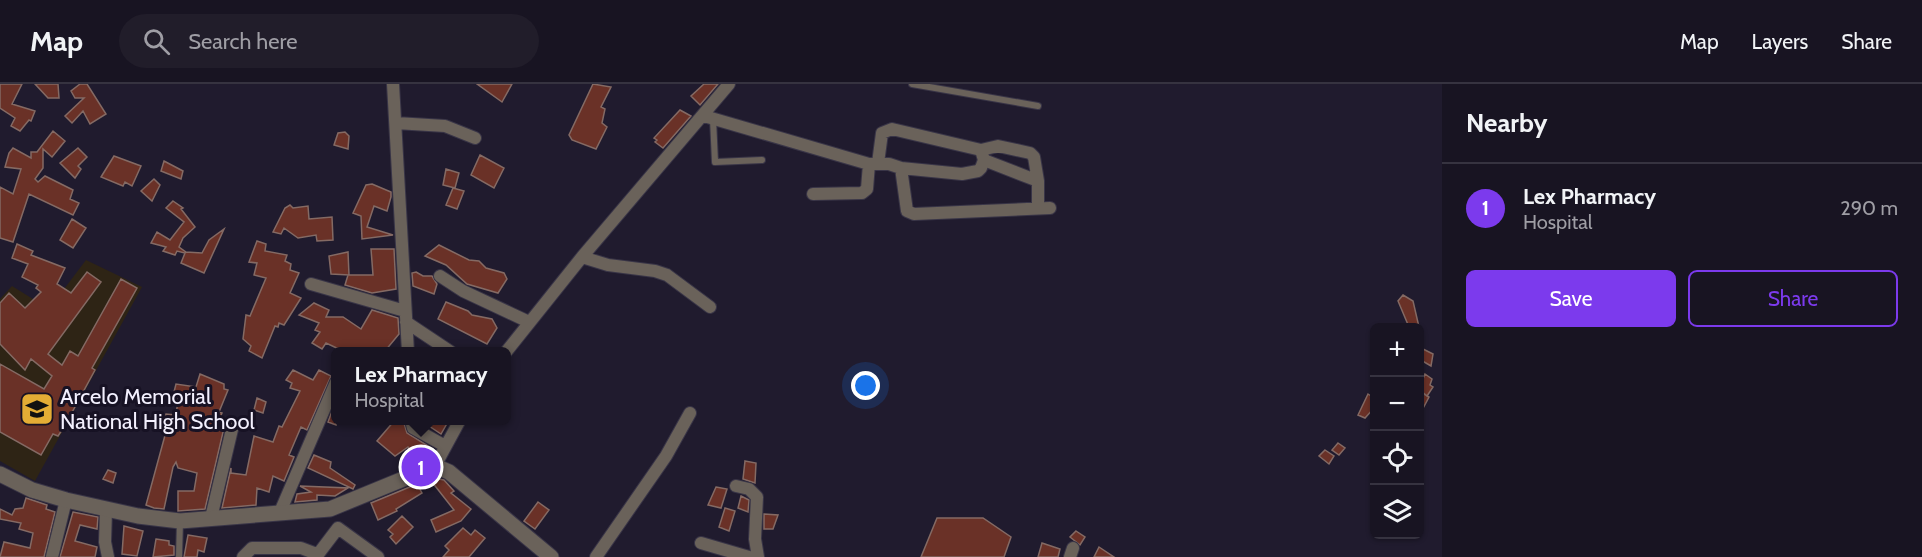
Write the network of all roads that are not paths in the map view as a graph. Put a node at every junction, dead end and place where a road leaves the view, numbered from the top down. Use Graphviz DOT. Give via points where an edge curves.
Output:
graph roads {
  1 [pos="393,84"];
  2 [pos="729,84"];
  3 [pos="912,84"];
  4 [pos="1038,106"];
  5 [pos="709,118"];
  6 [pos="396,123"];
  7 [pos="475,138"];
  8 [pos="982,155"];
  9 [pos="762,160"];
  10 [pos="873,163"];
  11 [pos="902,168"];
  12 [pos="1038,181"];
  13 [pos="813,194"];
  14 [pos="582,257"];
  15 [pos="440,276"];
  16 [pos="311,284"];
  17 [pos="710,307"];
  18 [pos="406,316"];
  19 [pos="529,322"];
  20 [pos="408,347"];
  21 [pos="446,347"];
  22 [pos="509,347"];
  23 [pos="331,394"];
  24 [pos="690,413"];
  25 [pos="233,425"];
  26 [pos="412,425"];
  27 [pos="457,425"];
  28 [pos="445,446"];
  29 [pos="435,466"];
  30 [pos="0,474"];
  31 [pos="736,486"];
  32 [pos="66,500"];
  33 [pos="330,509"];
  34 [pos="106,510"];
  35 [pos="280,512"];
  36 [pos="211,518"];
  37 [pos="180,520"];
  38 [pos="338,528"];
  39 [pos="701,543"];
  40 [pos="316,556"];
  41 [pos="52,557"];
  42 [pos="108,557"];
  43 [pos="179,557"];
  44 [pos="243,557"];
  45 [pos="378,557"];
  46 [pos="551,557"];
  47 [pos="596,557"];
  48 [pos="749,557"];
  49 [pos="758,557"];
  1 -- 6 [label="street"];
  2 -- 5 [label="street"];
  3 -- 4 [label="lane"];
  5 -- 9 [label="lane" via="715,162"];
  5 -- 10 [label="street"];
  5 -- 14 [label="street"];
  6 -- 7 [label="street" via="445,126"];
  6 -- 18 [label="street"];
  8 -- 10 [label="street" via="892,129 882,133"];
  8 -- 11 [label="street" via="981,168 971,173"];
  8 -- 12 [label="street"];
  8 -- 12 [label="street" via="998,146 1030,153"];
  10 -- 11 [label="street"];
  10 -- 13 [label="street" via="867,189 862,193"];
  11 -- 12 [label="street" via="907,211 914,214 1044,208"];
  14 -- 17 [label="street" via="667,275"];
  14 -- 19 [label="street"];
  15 -- 19 [label="street"];
  16 -- 18 [label="street"];
  18 -- 20 [label="street"];
  18 -- 21 [label="street"];
  19 -- 22 [label="street"];
  23 -- 35 [label="street"];
  24 -- 47 [label="street" via="666,456"];
  25 -- 36 [label="street"];
  26 -- 28 [label="street"];
  27 -- 28 [label="street"];
  28 -- 29 [label="street"];
  29 -- 33 [label="street"];
  29 -- 46 [label="street" via="449,472"];
  30 -- 32 [label="street" via="32,490"];
  31 -- 49 [label="street" via="750,489 758,497"];
  32 -- 34 [label="street"];
  32 -- 41 [label="street"];
  33 -- 35 [label="street"];
  33 -- 38 [label="street"];
  34 -- 37 [label="street"];
  34 -- 42 [label="street"];
  35 -- 36 [label="street"];
  36 -- 37 [label="street"];
  37 -- 43 [label="lane"];
  38 -- 40 [label="street"];
  38 -- 45 [label="street"];
  39 -- 48 [label="street"];
  40 -- 44 [label="street" via="301,548 252,548"];
}
